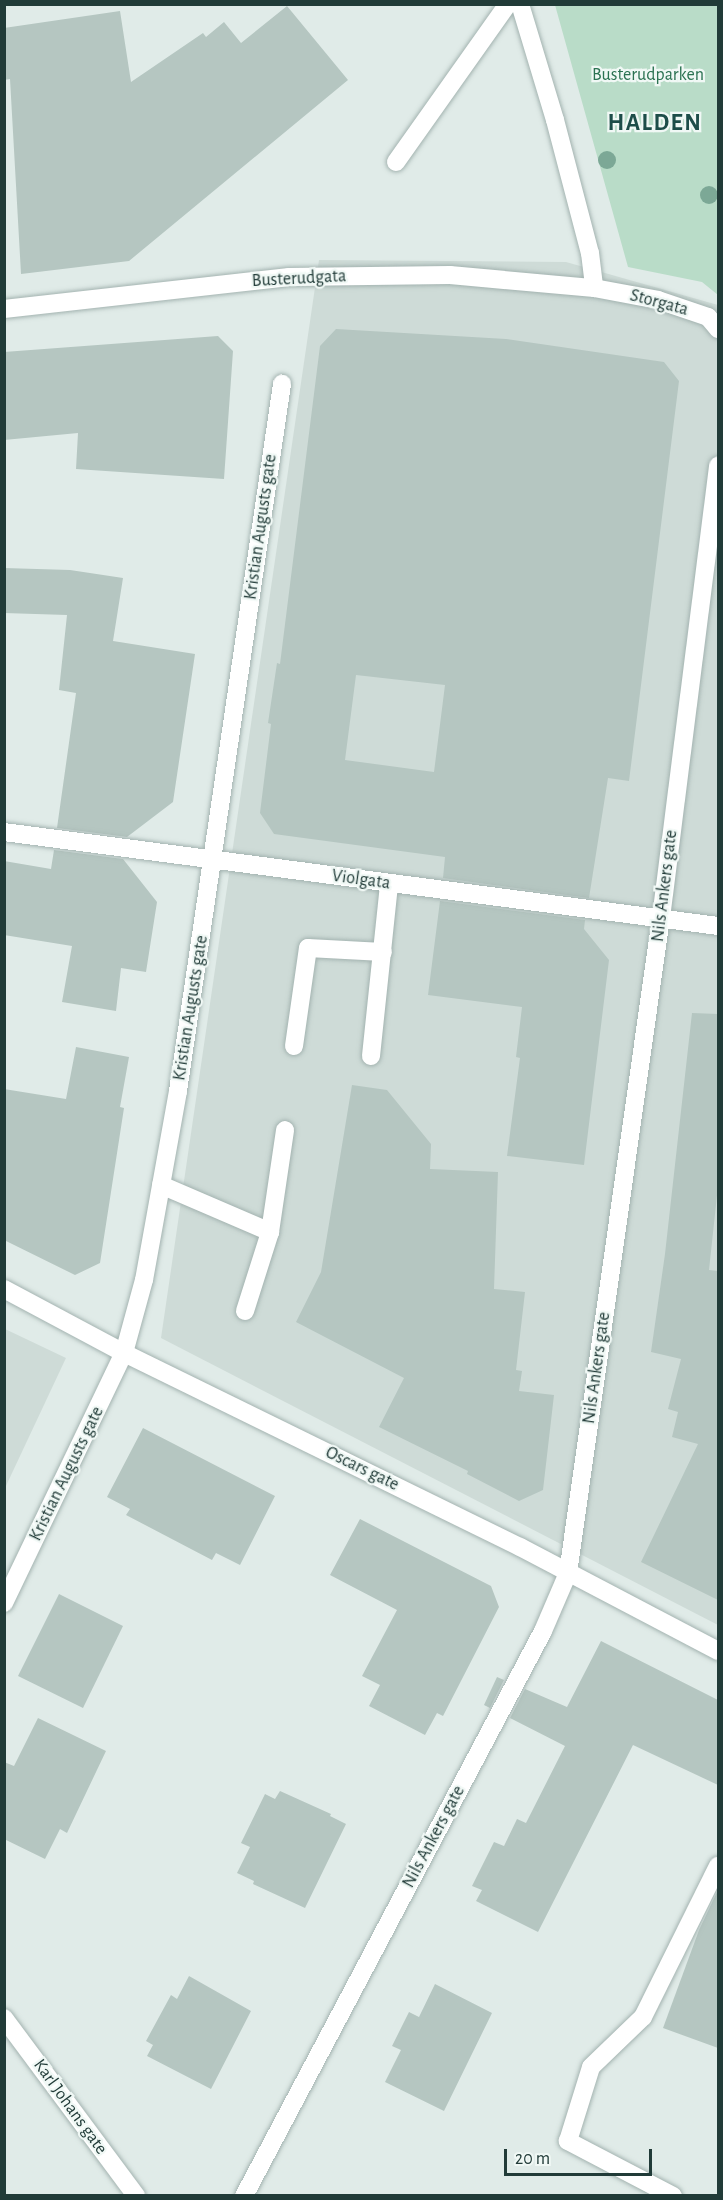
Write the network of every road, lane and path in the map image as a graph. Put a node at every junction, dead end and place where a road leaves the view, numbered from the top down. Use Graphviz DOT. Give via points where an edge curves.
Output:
graph roads {
  1 [pos="508,4"];
  2 [pos="520,4"];
  3 [pos="396,162"];
  4 [pos="594,288"];
  5 [pos="4,309"];
  6 [pos="718,329"];
  7 [pos="282,384"];
  8 [pos="718,466"];
  9 [pos="4,832"];
  10 [pos="213,859"];
  11 [pos="389,884"];
  12 [pos="661,918"];
  13 [pos="718,926"];
  14 [pos="383,952"];
  15 [pos="294,1046"];
  16 [pos="370,1056"];
  17 [pos="285,1130"];
  18 [pos="161,1185"];
  19 [pos="270,1232"];
  20 [pos="4,1289"];
  21 [pos="245,1311"];
  22 [pos="124,1353"];
  23 [pos="568,1573"];
  24 [pos="4,1604"];
  25 [pos="718,1651"];
  26 [pos="718,1866"];
  27 [pos="4,2018"];
  28 [pos="136,2196"];
  29 [pos="244,2196"];
  30 [pos="672,2196"];
  1 -- 3 [label="street"];
  2 -- 4 [label="street" via="590,253"];
  4 -- 5 [label="street, Busterudgata" via="450,276 289,277"];
  4 -- 6 [label="street, Storgata" via="658,300 708,317"];
  7 -- 10 [label="street, Kristian Augusts gate"];
  8 -- 12 [label="street, Nils Ankers gate"];
  9 -- 10 [label="street, Violgata"];
  10 -- 11 [label="street, Violgata"];
  10 -- 18 [label="street, Kristian Augusts gate"];
  11 -- 12 [label="street, Violgata"];
  11 -- 14 [label="street"];
  12 -- 13 [label="street, Violgata"];
  12 -- 23 [label="street, Nils Ankers gate"];
  14 -- 15 [label="street" via="308,948"];
  14 -- 16 [label="street"];
  17 -- 19 [label="street"];
  18 -- 19 [label="street"];
  18 -- 22 [label="street, Kristian Augusts gate" via="144,1280"];
  19 -- 21 [label="street"];
  20 -- 22 [label="street, Oscars gate"];
  22 -- 23 [label="street, Oscars gate"];
  22 -- 24 [label="street, Kristian Augusts gate"];
  23 -- 25 [label="street, Oscars gate"];
  23 -- 29 [label="street, Nils Ankers gate" via="543,1630"];
  26 -- 30 [label="street" via="643,2017 591,2067 568,2141"];
  27 -- 28 [label="street, Karl Johans gate"];
}
